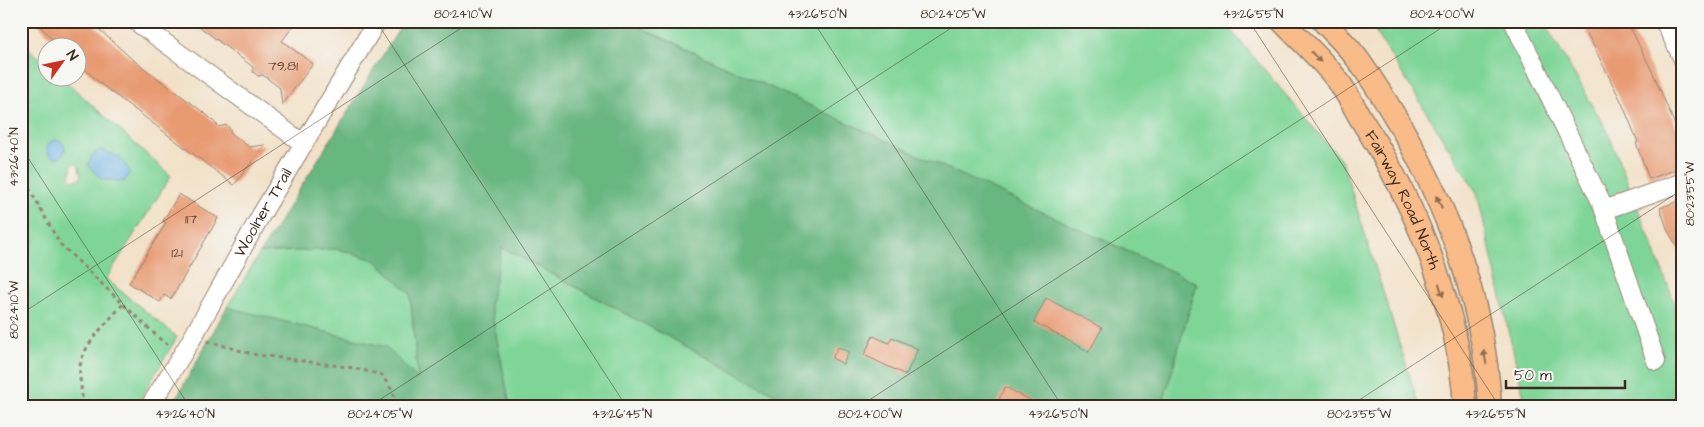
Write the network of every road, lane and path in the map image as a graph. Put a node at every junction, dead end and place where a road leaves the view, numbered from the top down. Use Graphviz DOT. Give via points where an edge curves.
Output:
graph roads {
  1 [pos="135,21"];
  2 [pos="377,21"];
  3 [pos="1282,21"];
  4 [pos="1323,21"];
  5 [pos="1513,21"];
  6 [pos="1664,21"];
  7 [pos="1683,59"];
  8 [pos="304,144"];
  9 [pos="21,174"];
  10 [pos="1683,182"];
  11 [pos="1604,210"];
  12 [pos="123,304"];
  13 [pos="190,342"];
  14 [pos="1656,361"];
  15 [pos="82,406"];
  16 [pos="150,406"];
  17 [pos="397,406"];
  18 [pos="1466,406"];
  19 [pos="1490,406"];
  1 -- 8 [label="street"];
  2 -- 8 [label="street, Woolner Trail"];
  3 -- 18 [label="main road, Fairway Road North, one-way" via="1335,77 1384,155 1423,234 1447,308 1464,378"];
  19 -- 4 [label="main road, Fairway Road North, one-way" via="1488,374 1473,298 1449,223 1406,136 1358,60"];
  5 -- 11 [label="street"];
  6 -- 7 [label="street"];
  8 -- 13 [label="street, Woolner Trail"];
  9 -- 12 [label="path" via="60,244"];
  10 -- 11 [label="street"];
  11 -- 14 [label="street"];
  12 -- 13 [label="path" via="163,342 172,346"];
  12 -- 15 [label="path" via="84,351 80,367"];
  13 -- 16 [label="street, Woolner Trail"];
  13 -- 17 [label="path" via="203,340 252,354 382,375"];
}
